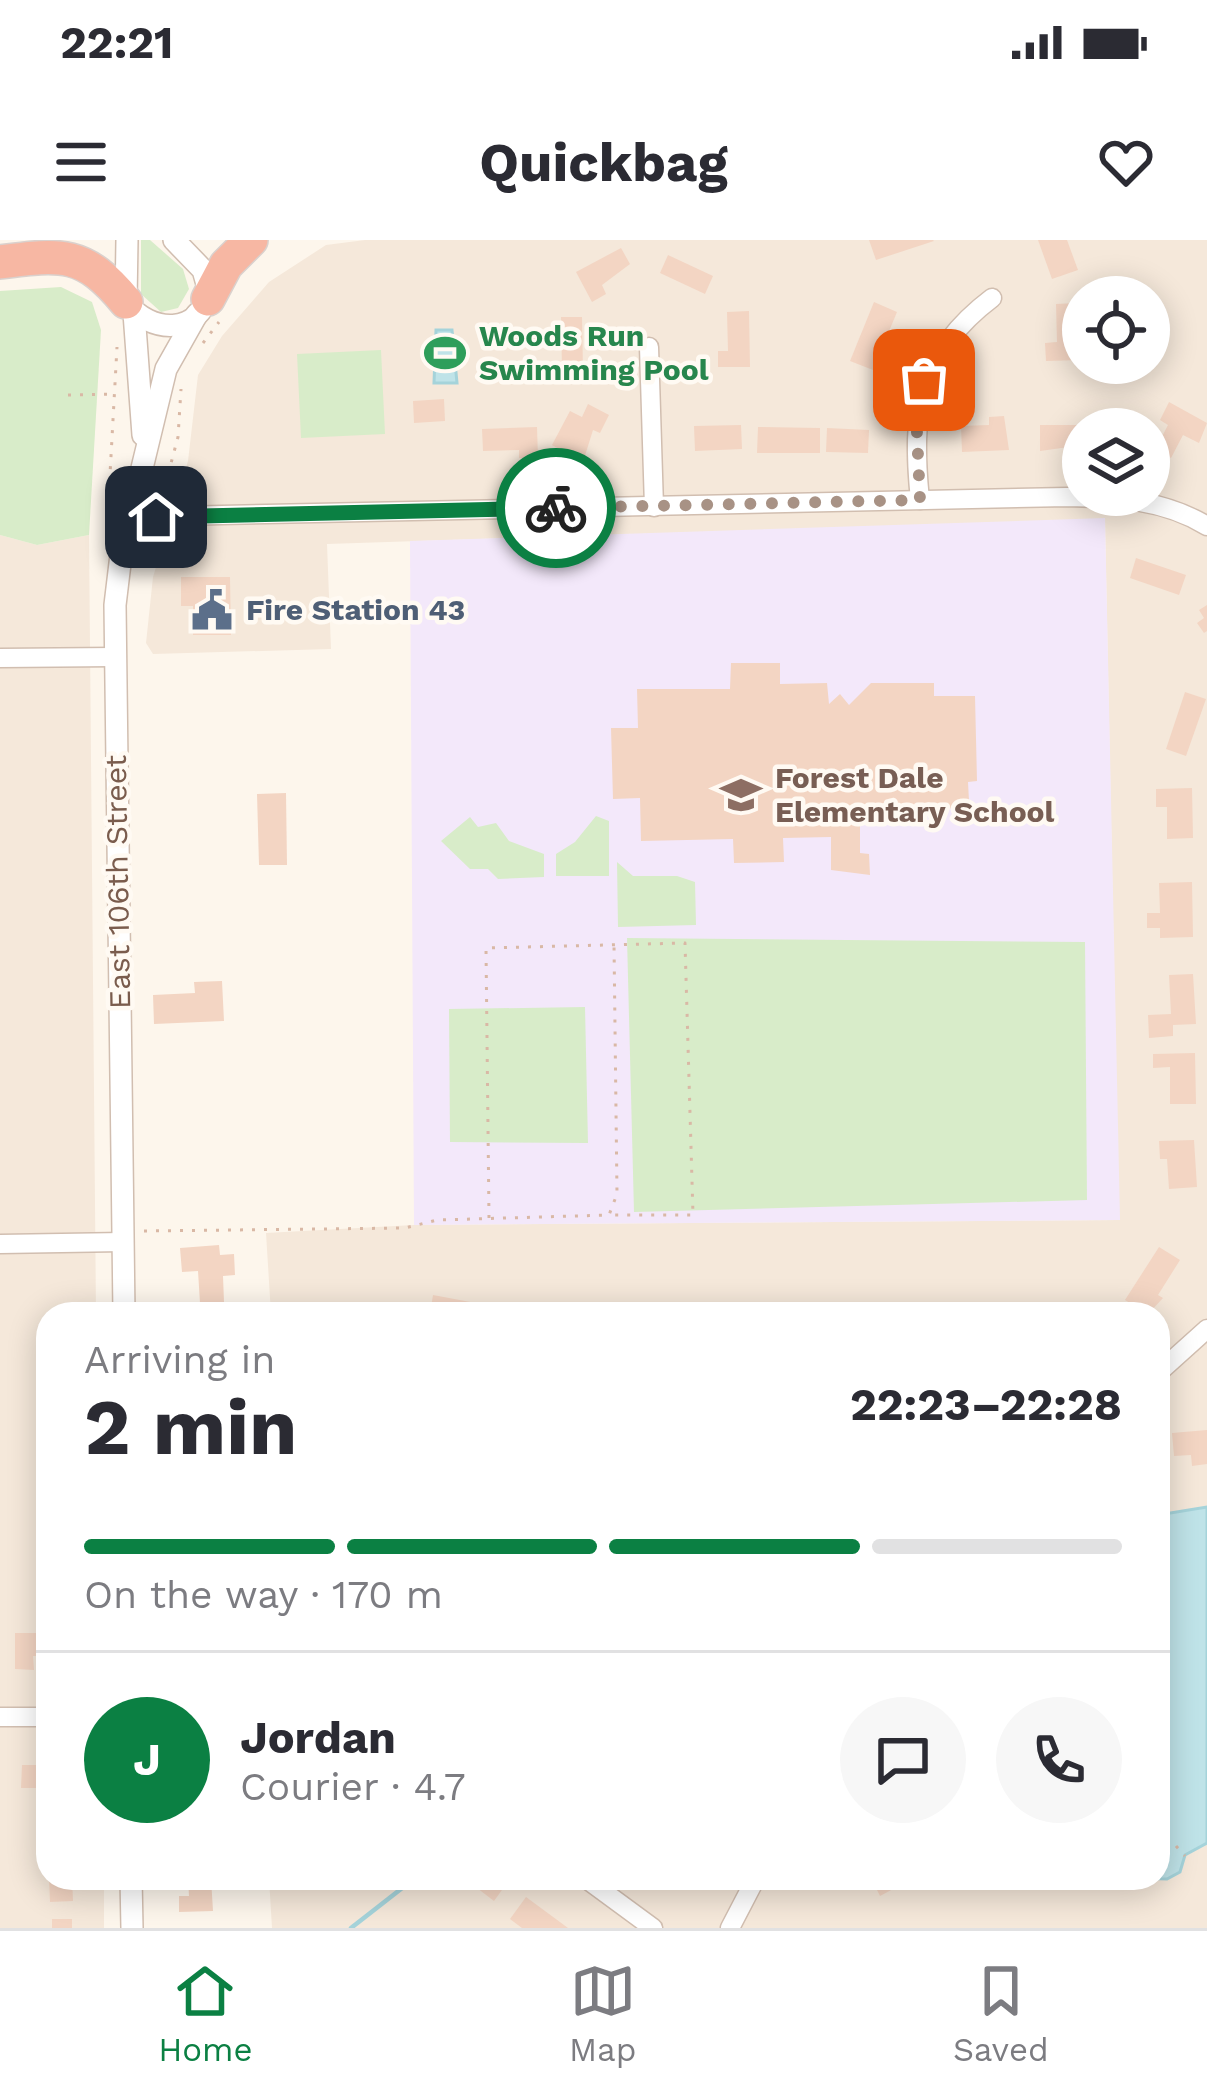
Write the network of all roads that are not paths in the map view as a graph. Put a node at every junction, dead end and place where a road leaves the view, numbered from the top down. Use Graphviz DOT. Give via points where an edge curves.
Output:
graph roads {
  1 [pos="127,240"];
  2 [pos="174,240"];
  3 [pos="251,240"];
  4 [pos="0,262"];
  5 [pos="992,298"];
  6 [pos="130,308"];
  7 [pos="210,308"];
  8 [pos="649,347"];
  9 [pos="144,454"];
  10 [pos="920,500"];
  11 [pos="655,507"];
  12 [pos="131,518"];
  13 [pos="1205,521"];
  14 [pos="0,658"];
  15 [pos="115,658"];
  16 [pos="0,1244"];
  17 [pos="123,1244"];
  18 [pos="124,1302"];
  19 [pos="1205,1336"];
  20 [pos="1170,1364"];
  21 [pos="36,1717"];
  22 [pos="0,1718"];
  23 [pos="131,1890"];
  24 [pos="601,1890"];
  25 [pos="750,1890"];
  26 [pos="132,1928"];
  27 [pos="652,1928"];
  28 [pos="730,1928"];
  1 -- 6 [label="street, East 106th Street"];
  2 -- 7 [label="street" via="203,270"];
  3 -- 7 [label="highway" via="226,265"];
  4 -- 6 [label="highway" via="70,258 98,272"];
  5 -- 10 [label="street" via="951,336 924,380 916,411"];
  6 -- 7 [label="street" via="151,325 170,327"];
  6 -- 9 [label="street, East 106th Street"];
  7 -- 9 [label="street, East 106th Street" via="169,360"];
  8 -- 11 [label="street"];
  9 -- 12 [label="street, East 106th Street"];
  10 -- 11 [label="street"];
  10 -- 13 [label="street" via="1129,498"];
  11 -- 12 [label="street"];
  12 -- 15 [label="street, East 106th Street" via="117,578"];
  14 -- 15 [label="street"];
  15 -- 17 [label="street, East 106th Street"];
  16 -- 17 [label="street"];
  17 -- 18 [label="street, East 106th Street"];
  19 -- 20 [label="street"];
  21 -- 22 [label="street"];
  23 -- 26 [label="street"];
  24 -- 27 [label="street"];
  25 -- 28 [label="street"];
}
